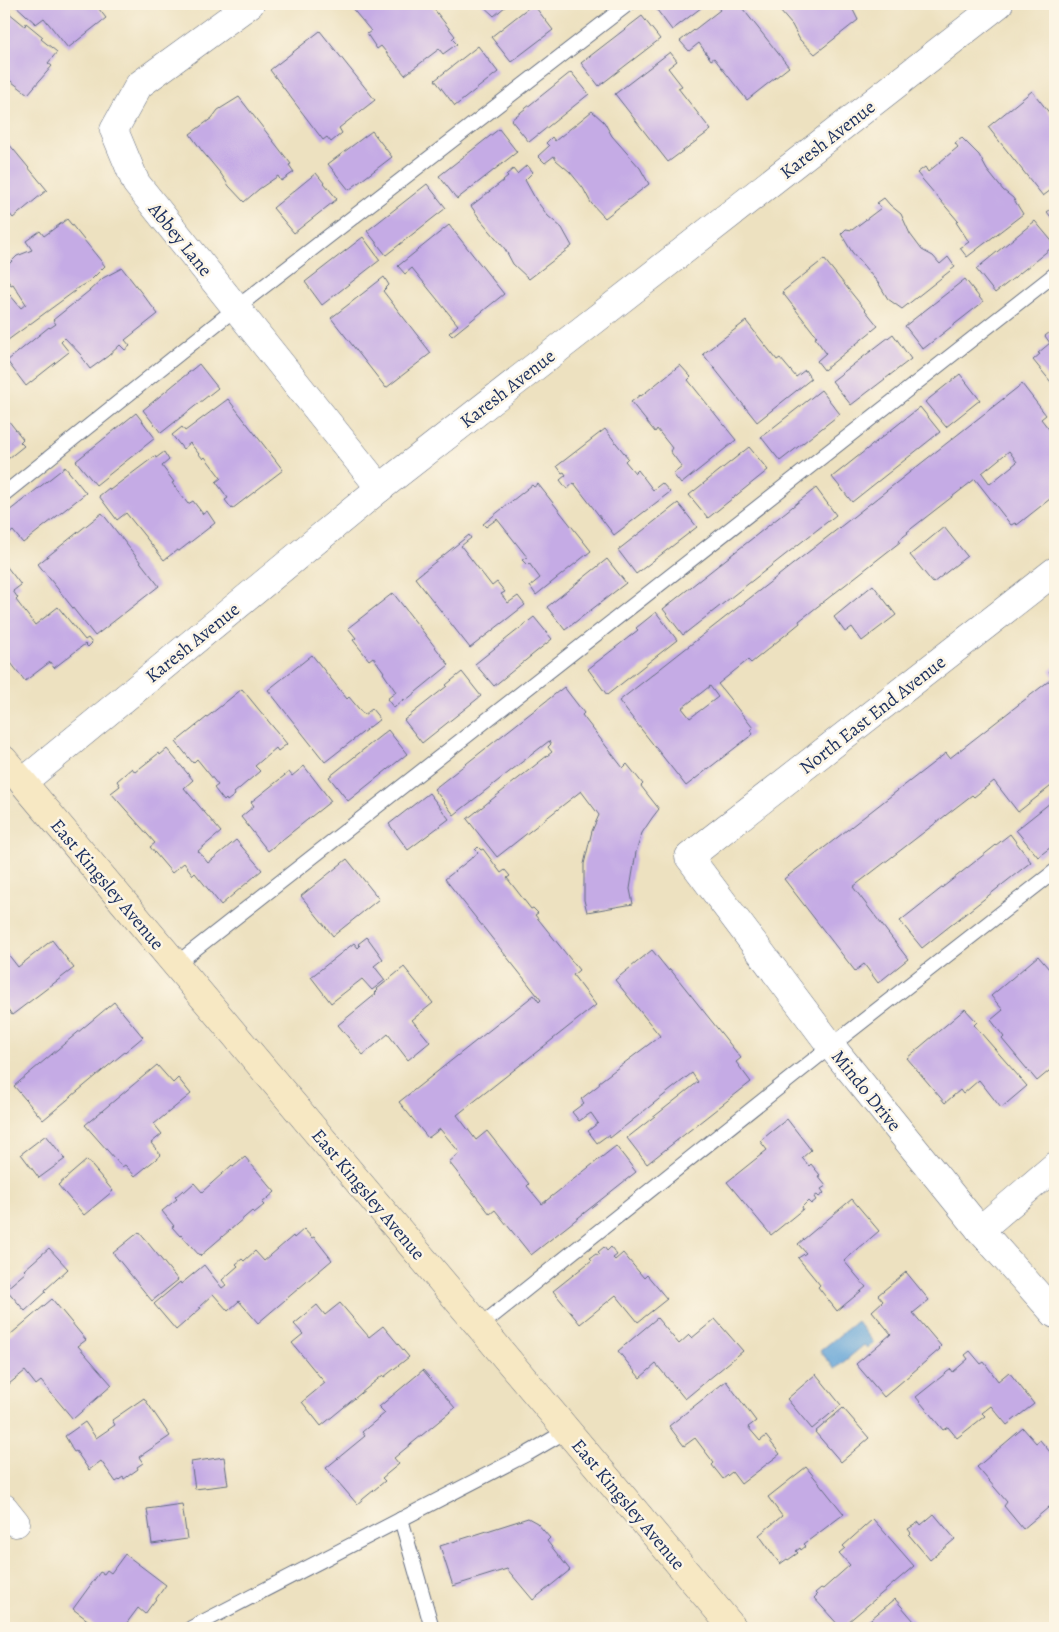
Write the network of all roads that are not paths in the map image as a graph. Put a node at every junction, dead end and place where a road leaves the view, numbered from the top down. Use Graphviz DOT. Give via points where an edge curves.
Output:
graph roads {
  1 [pos="250,4"];
  2 [pos="628,4"];
  3 [pos="1000,4"];
  4 [pos="1055,274"];
  5 [pos="236,308"];
  6 [pos="380,488"];
  7 [pos="4,494"];
  8 [pos="1055,571"];
  9 [pos="4,760"];
  10 [pos="23,782"];
  11 [pos="689,857"];
  12 [pos="1055,871"];
  13 [pos="176,964"];
  14 [pos="831,1046"];
  15 [pos="1055,1166"];
  16 [pos="980,1230"];
  17 [pos="1055,1314"];
  18 [pos="480,1326"];
  19 [pos="568,1430"];
  20 [pos="401,1519"];
  21 [pos="730,1627"];
  22 [pos="192,1628"];
  23 [pos="432,1628"];
  1 -- 5 [label="street, Abbey Lane" via="139,85 114,130 136,182"];
  2 -- 5 [label="lane"];
  3 -- 6 [label="street, Karesh Avenue"];
  4 -- 13 [label="lane"];
  5 -- 6 [label="street, Abbey Lane"];
  5 -- 7 [label="lane"];
  6 -- 10 [label="street, Karesh Avenue"];
  8 -- 11 [label="street, North East End Avenue"];
  9 -- 10 [label="street, East Kingsley Avenue"];
  10 -- 13 [label="street, East Kingsley Avenue"];
  11 -- 14 [label="street, Mindo Drive"];
  12 -- 14 [label="lane"];
  13 -- 18 [label="street, East Kingsley Avenue"];
  14 -- 16 [label="street, Mindo Drive"];
  14 -- 18 [label="lane"];
  15 -- 16 [label="street"];
  16 -- 17 [label="street, Mindo Drive"];
  18 -- 19 [label="street, East Kingsley Avenue"];
  19 -- 20 [label="lane"];
  19 -- 21 [label="street, East Kingsley Avenue"];
  20 -- 22 [label="lane"];
  20 -- 23 [label="lane"];
}
